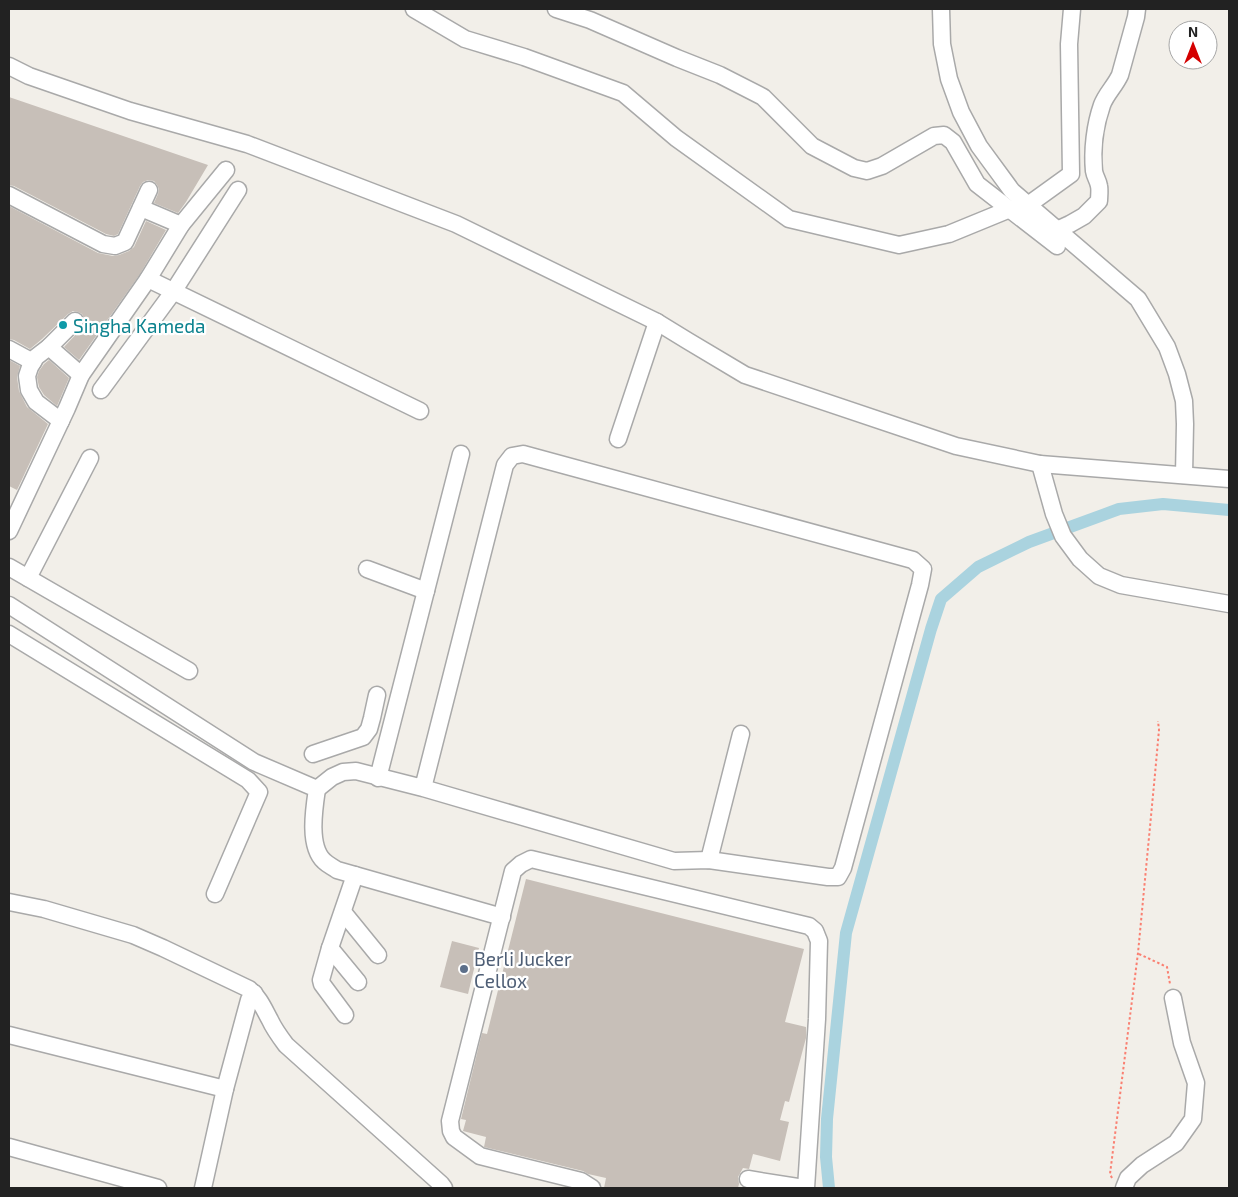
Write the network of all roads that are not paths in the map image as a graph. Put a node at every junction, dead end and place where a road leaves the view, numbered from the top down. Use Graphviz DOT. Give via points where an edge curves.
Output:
graph roads {
  1 [pos="414,9"];
  2 [pos="556,9"];
  3 [pos="941,9"];
  4 [pos="1072,9"];
  5 [pos="1137,9"];
  6 [pos="9,66"];
  7 [pos="226,170"];
  8 [pos="149,190"];
  9 [pos="238,190"];
  10 [pos="9,194"];
  11 [pos="1028,205"];
  12 [pos="141,208"];
  13 [pos="1010,209"];
  14 [pos="181,225"];
  15 [pos="1057,238"];
  16 [pos="148,279"];
  17 [pos="173,292"];
  18 [pos="75,321"];
  19 [pos="658,322"];
  20 [pos="49,347"];
  21 [pos="9,350"];
  22 [pos="33,362"];
  23 [pos="81,375"];
  24 [pos="101,390"];
  25 [pos="420,411"];
  26 [pos="61,420"];
  27 [pos="618,440"];
  28 [pos="461,454"];
  29 [pos="90,458"];
  30 [pos="1040,464"];
  31 [pos="1184,475"];
  32 [pos="1229,479"];
  33 [pos="9,531"];
  34 [pos="9,567"];
  35 [pos="366,569"];
  36 [pos="28,578"];
  37 [pos="426,591"];
  38 [pos="1229,604"];
  39 [pos="9,605"];
  40 [pos="9,634"];
  41 [pos="189,671"];
  42 [pos="377,695"];
  43 [pos="369,729"];
  44 [pos="741,734"];
  45 [pos="389,735"];
  46 [pos="313,754"];
  47 [pos="378,778"];
  48 [pos="423,788"];
  49 [pos="317,789"];
  50 [pos="710,860"];
  51 [pos="355,875"];
  52 [pos="215,894"];
  53 [pos="9,902"];
  54 [pos="342,912"];
  55 [pos="502,917"];
  56 [pos="330,948"];
  57 [pos="378,955"];
  58 [pos="358,982"];
  59 [pos="254,993"];
  60 [pos="1173,998"];
  61 [pos="346,1015"];
  62 [pos="9,1035"];
  63 [pos="224,1089"];
  64 [pos="9,1147"];
  65 [pos="748,1179"];
  66 [pos="1119,1185"];
  67 [pos="158,1188"];
  68 [pos="203,1188"];
  69 [pos="444,1188"];
  70 [pos="592,1188"];
  71 [pos="805,1188"];
  1 -- 13 [label="street" via="465,38 623,93 676,138 789,219 899,245 949,234"];
  2 -- 13 [label="street" via="720,75 763,97 812,146 854,168 867,171 882,166 934,136 944,135 953,142 977,184"];
  3 -- 11 [label="street" via="942,44 949,79 961,112 979,146 1012,191"];
  4 -- 11 [label="street" via="1069,44 1071,174"];
  5 -- 15 [label="street" via="1120,75 1098,118 1094,156 1099,202"];
  6 -- 19 [label="street" via="130,111 247,144 456,224"];
  7 -- 14 [label="street"];
  8 -- 12 [label="street"];
  9 -- 17 [label="street"];
  10 -- 12 [label="street" via="103,244 115,246 125,242"];
  11 -- 13 [label="street"];
  11 -- 15 [label="street"];
  12 -- 14 [label="street"];
  13 -- 15 [label="street"];
  14 -- 16 [label="street"];
  15 -- 31 [label="street" via="1138,299 1167,347 1184,401"];
  16 -- 17 [label="street"];
  16 -- 23 [label="street"];
  17 -- 24 [label="street"];
  17 -- 25 [label="street"];
  18 -- 20 [label="street"];
  19 -- 27 [label="street"];
  19 -- 30 [label="street" via="745,375 956,446"];
  20 -- 22 [label="street"];
  20 -- 23 [label="street"];
  21 -- 22 [label="street"];
  22 -- 26 [label="street" via="27,376 29,390 36,402"];
  23 -- 26 [label="street"];
  26 -- 33 [label="street"];
  28 -- 37 [label="street"];
  29 -- 36 [label="street"];
  30 -- 31 [label="street"];
  30 -- 38 [label="street" via="1063,536 1080,559 1099,576 1121,585"];
  31 -- 32 [label="street"];
  34 -- 36 [label="street"];
  35 -- 37 [label="street"];
  36 -- 41 [label="street"];
  37 -- 45 [label="street"];
  39 -- 49 [label="street" via="254,762"];
  40 -- 52 [label="street" via="248,780 256,788 259,792"];
  42 -- 43 [label="street"];
  43 -- 45 [label="street"];
  43 -- 46 [label="street" via="363,737"];
  44 -- 50 [label="street"];
  45 -- 47 [label="street"];
  47 -- 48 [label="street"];
  47 -- 49 [label="street" via="356,771 343,772"];
  48 -- 50 [label="street" via="674,861"];
  48 -- 50 [label="street" via="505,465 512,456 523,454 913,560 922,568 920,585 838,877"];
  49 -- 51 [label="street" via="313,817 317,851 337,870"];
  51 -- 54 [label="street"];
  51 -- 55 [label="street"];
  53 -- 59 [label="street" via="133,935"];
  54 -- 56 [label="street"];
  54 -- 57 [label="street"];
  55 -- 70 [label="street" via="450,1121 451,1131 454,1137 480,1156 581,1181"];
  55 -- 71 [label="street" via="513,871 531,859 809,926 815,931 818,942 817,1019"];
  56 -- 58 [label="street"];
  56 -- 61 [label="street" via="321,980"];
  59 -- 63 [label="street" via="248,1000"];
  59 -- 69 [label="street" via="286,1045"];
  60 -- 66 [label="street" via="1182,1043 1196,1083 1193,1119 1176,1143"];
  62 -- 63 [label="street"];
  63 -- 68 [label="street"];
  64 -- 67 [label="street"];
  65 -- 71 [label="street"];
}
